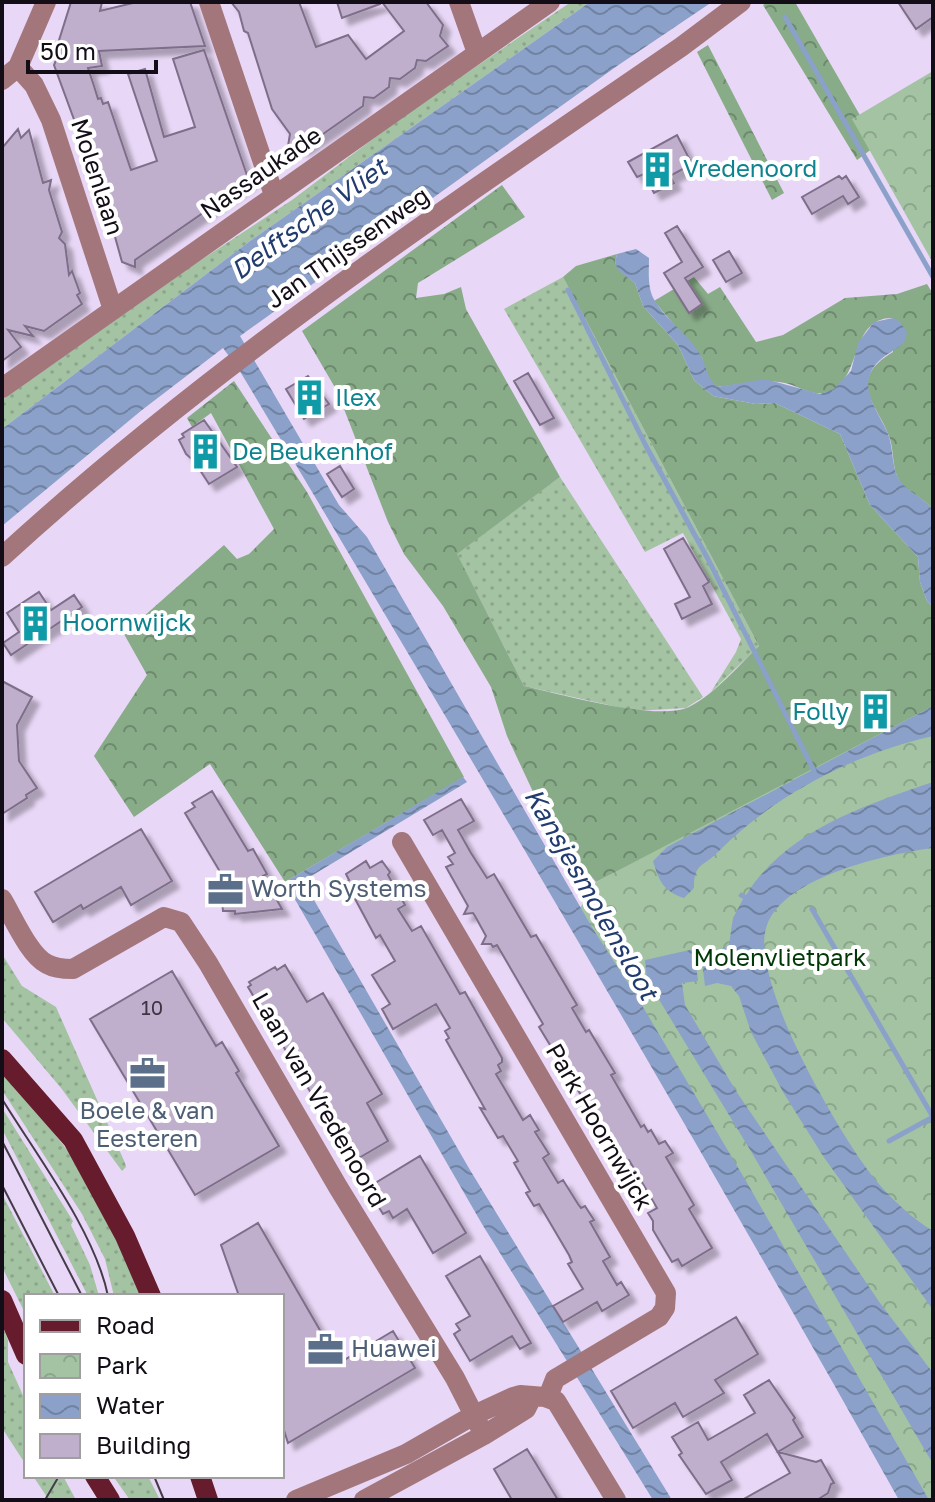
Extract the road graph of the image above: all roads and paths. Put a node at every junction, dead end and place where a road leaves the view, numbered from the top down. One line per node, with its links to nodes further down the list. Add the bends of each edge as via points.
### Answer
1 (46, 2): 7 (street)
2 (209, 2): 8 (street)
3 (459, 2): 6 (street)
4 (550, 2): 6 (street, Nassaukade)
5 (741, 2): 11 (street, Jan Thijssenweg, via 253,347)
6 (477, 53): 8 (street, Nassaukade)
7 (10, 73): 9 (street, Molenlaan, via 34,85 51,120)
8 (274, 195): 9 (street, Nassaukade)
9 (113, 310): 10 (street, Nassaukade)
10 (2, 388)
11 (2, 557)
12 (402, 842): 18 (street, Park Hoornwijck, via 666,1293 659,1317 565,1374)
13 (2, 899): 19 (street, Laan van Vredenoord, via 34,953 47,965 73,969 164,917 181,922)
14 (2, 1059): 15 (main road, via 73,1140)
15 (150, 1294)
16 (2, 1300): 17 (main road)
17 (24, 1350)
18 (540, 1397): 19 (street, via 520,1395); 20 (street, Park Hoornwijck); 27 (street, via 560,1406)
19 (474, 1415): 20 (street, Laan van Vredenoord); 25 (street, via 406,1454)
20 (484, 1435): 26 (street, Park Hoornwijck)
21 (96, 1478): 23 (main road)
22 (201, 1478): 24 (main road)
23 (110, 1500)
24 (208, 1500)
25 (296, 1500)
26 (364, 1500)
27 (616, 1500)

